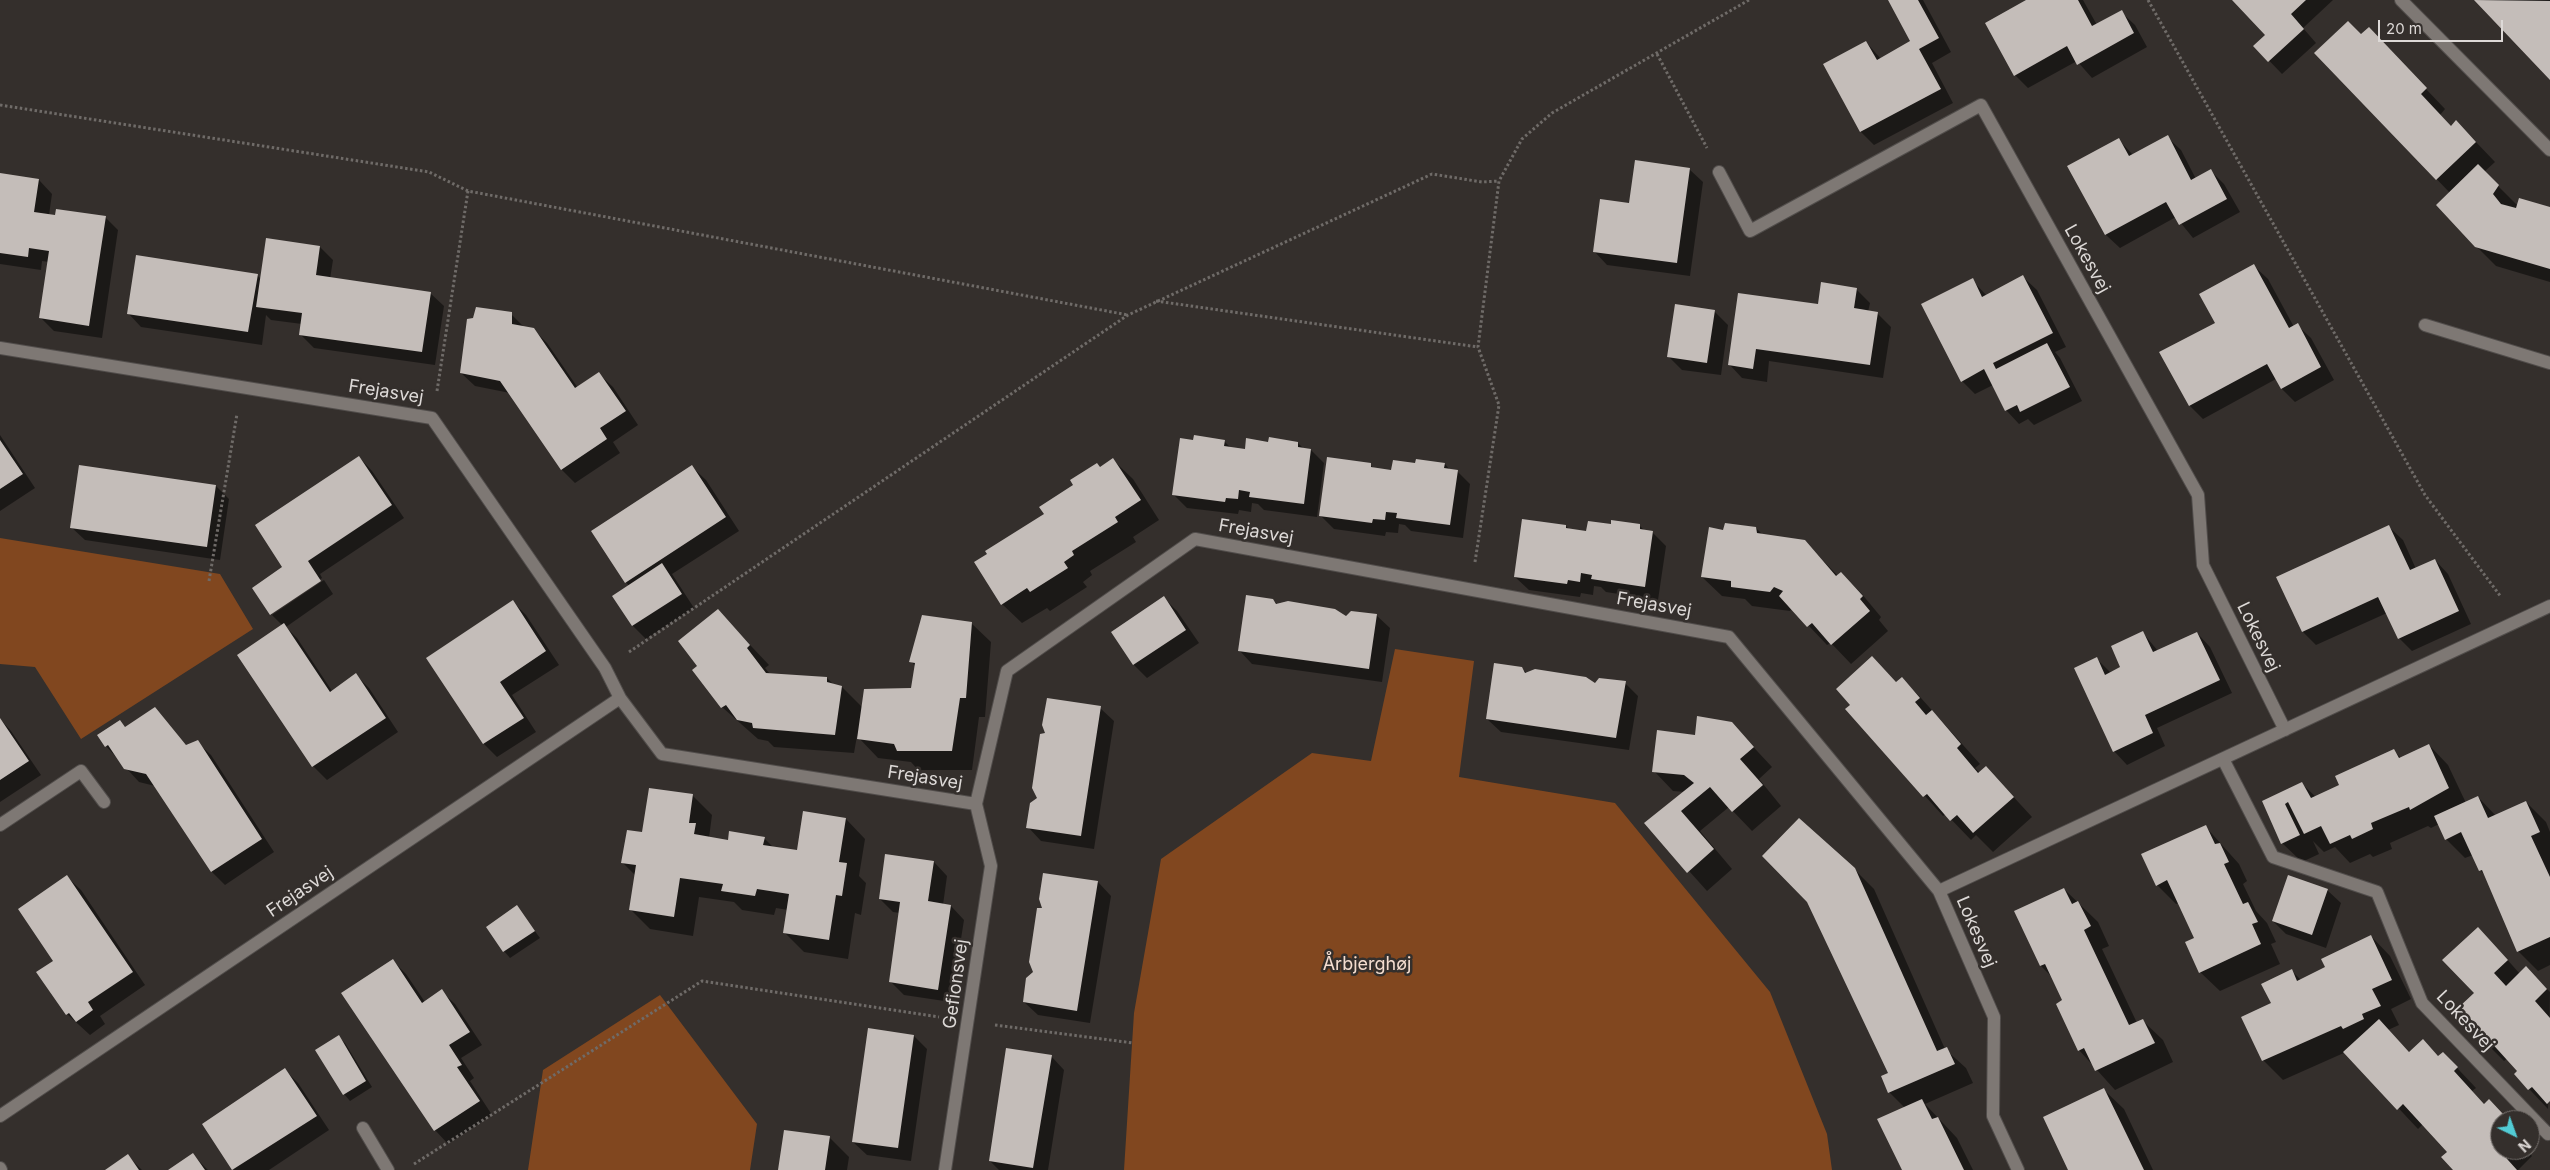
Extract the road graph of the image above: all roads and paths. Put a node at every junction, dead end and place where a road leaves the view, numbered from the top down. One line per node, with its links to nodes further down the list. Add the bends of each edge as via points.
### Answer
1 (1749, 0): 4 (path)
2 (2148, 0): 21 (path, via 2425,496)
3 (2401, 0): 6 (street)
4 (1657, 54): 7 (path); 8 (path, via 1552,113 1522,139)
5 (0, 105): 9 (path, via 429,172)
6 (2550, 150)
7 (1719, 172): 24 (street, Lokesvej, via 1750,231 1982,106 2198,495 2203,565)
8 (1499, 181): 10 (path, via 1482,182 1432,174); 13 (path)
9 (468, 191): 11 (path); 17 (path)
10 (1156, 300): 11 (path); 13 (path)
11 (1128, 315): 22 (path)
12 (2425, 325): 15 (street)
13 (1478, 347): 19 (path, via 1499,405)
14 (0, 348): 16 (street, Frejasvej)
15 (2550, 363)
16 (241, 387): 17 (street, Frejasvej); 18 (path)
17 (432, 418): 22 (street, Frejasvej)
18 (210, 581)
19 (1470, 589): 27 (street, Frejasvej, via 1195,538 1007,670); 29 (street, Frejasvej, via 1729,637)
20 (2550, 606): 21 (street, Lokesvej)
21 (2520, 620): 24 (street, Lokesvej)
22 (605, 668): 23 (street, Frejasvej)
23 (620, 698): 27 (street, Frejasvej, via 662,754); 32 (street, Frejasvej)
24 (2285, 730): 25 (street, Lokesvej)
25 (2223, 759): 29 (street, Lokesvej); 34 (street, Lokesvej, via 2272,857 2377,892 2422,1003)
26 (104, 802): 28 (street, via 82,771)
27 (976, 804): 30 (street, Gefionsvej, via 991,866)
28 (0, 826)
29 (1939, 891): 37 (street, Lokesvej, via 1994,1017 1993,1116)
30 (968, 1021): 31 (path); 35 (path, via 702,981 412,1166); 36 (street, Gefionsvej)
31 (1133, 1043)
32 (0, 1116)
33 (363, 1128): 35 (street)
34 (2550, 1133)
35 (389, 1170)
36 (946, 1170)
37 (2018, 1170)

